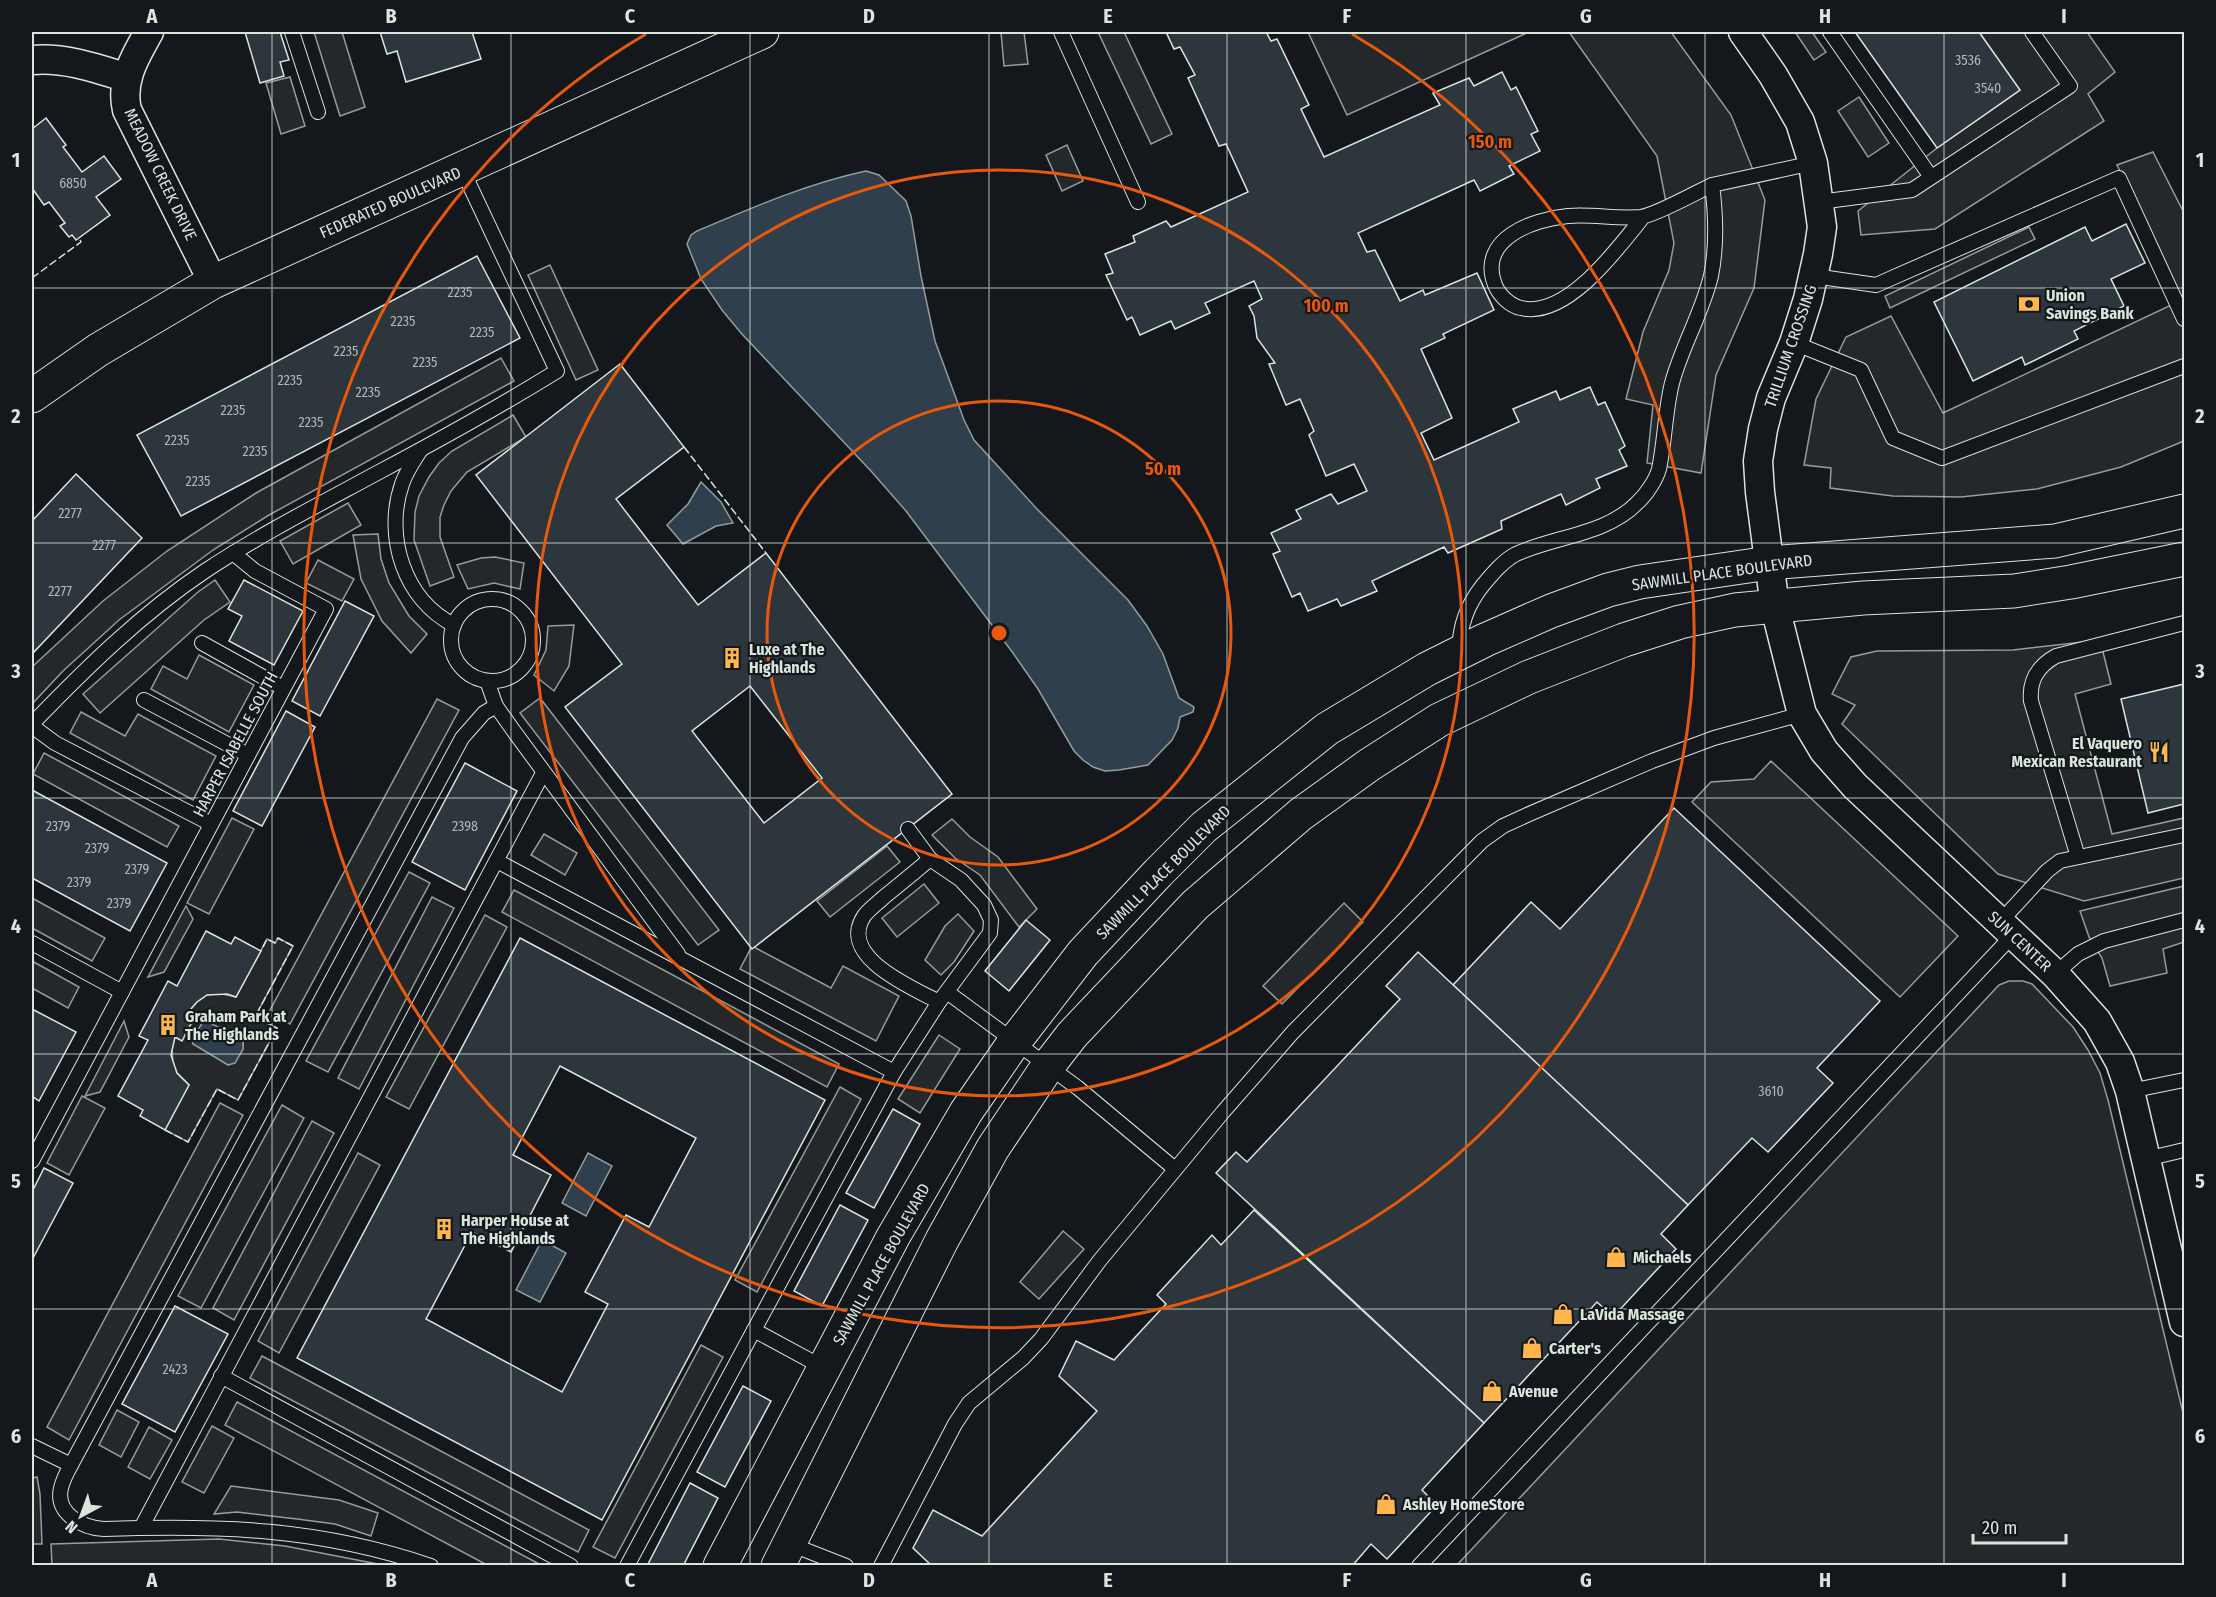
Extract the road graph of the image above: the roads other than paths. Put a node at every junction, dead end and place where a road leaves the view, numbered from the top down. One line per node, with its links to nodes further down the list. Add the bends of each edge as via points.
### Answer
1 (149, 32): 9 (street, MEADOW CREEK DRIVE)
2 (292, 32): 10 (lane)
3 (762, 32): 12 (street, FEDERATED BOULEVARD)
4 (1061, 32): 15 (lane)
5 (1743, 32): 11 (street, TRILLIUM CROSSING, via 1800,122)
6 (1830, 32): 13 (lane)
7 (2032, 32): 13 (lane, via 2070,86)
8 (32, 60): 9 (street, via 82,64)
9 (127, 78): 19 (street, MEADOW CREEK DRIVE, via 127,110)
10 (318, 112)
11 (1813, 163): 14 (lane); 16 (street, TRILLIUM CROSSING)
12 (462, 169): 19 (street, FEDERATED BOULEVARD); 24 (lane, via 557,371)
13 (1931, 177): 16 (lane, via 1912,190)
14 (1712, 185): 17 (lane); 33 (lane, via 1716,217 1711,277 1672,384 1658,470 1649,488 1638,503 1608,523 1515,555 1496,569 1462,621)
15 (1137, 202)
16 (1819, 202): 18 (street, TRILLIUM CROSSING, via 1822,227)
17 (1643, 217): 17 (lane, via 1568,216 1514,232 1494,251 1490,263 1495,286 1518,308 1534,310 1550,305 1591,276)
18 (1814, 276): 20 (lane, via 1876,285 2119,178); 21 (street, TRILLIUM CROSSING)
19 (213, 282): 23 (street, FEDERATED BOULEVARD, via 98,350)
20 (2184, 319)
21 (1794, 343): 22 (lane, via 1861,370 1893,438 1942,458); 28 (street, TRILLIUM CROSSING, via 1771,398 1758,461)
22 (2184, 366)
23 (32, 396)
24 (421, 450): 26 (lane); 31 (lane, via 400,493 397,543 405,572 418,595 438,616)
25 (2184, 511): 28 (street, SAWMILL PLACE BOULEVARD, via 2055,541)
26 (233, 553): 35 (lane, HARPER ISABELLE SOUTH, via 255,572 326,609); 39 (lane, via 151,612 80,675)
27 (2184, 559): 29 (street, via 2014,591 1863,598)
28 (1769, 563): 29 (street, TRILLIUM CROSSING); 33 (street, SAWMILL PLACE BOULEVARD, via 1608,590)
29 (1775, 607): 38 (street, SUN CENTER); 56 (street, via 1735,610 1680,622 1624,640 1529,677 1439,720 1301,814 1195,905 1080,1026)
30 (2184, 623): 45 (lane, via 2056,656 2033,679 2031,701)
31 (454, 625): 34 (lane, via 451,639 459,664 468,673); 34 (lane, via 468,606 480,601 505,601 524,613 534,640 526,664 505,679)
32 (202, 643): 35 (lane)
33 (1459, 654): 55 (street, SAWMILL PLACE BOULEVARD, via 1327,729 1204,827 1083,953)
34 (488, 681): 37 (lane)
35 (283, 688): 40 (lane, HARPER ISABELLE SOUTH)
36 (144, 700): 40 (lane)
37 (496, 706): 41 (lane); 70 (lane, via 484,713 462,738)
38 (1802, 714): 49 (street, SUN CENTER, via 1824,751 1855,786); 63 (lane, via 1714,738 1652,761 1519,818 1482,841 1293,1032)
39 (32, 725): 42 (lane, via 55,743)
40 (248, 755): 42 (lane, HARPER ISABELLE SOUTH)
41 (543, 773): 47 (lane); 51 (lane)
42 (211, 824): 53 (lane, HARPER ISABELLE SOUTH)
43 (908, 829): 46 (lane)
44 (2184, 835): 45 (lane)
45 (2078, 857): 49 (lane, via 2053,865)
46 (930, 859): 54 (lane, via 961,880 984,905 991,920 986,941); 54 (lane, via 869,910 859,934 864,951 876,966)
47 (497, 861): 51 (lane); 68 (lane)
48 (2184, 920): 52 (lane, via 2103,940 2078,954)
49 (2006, 928): 52 (street, SUN CENTER); 79 (lane)
50 (32, 944): 53 (lane)
51 (681, 958): 57 (lane)
52 (2055, 974): 59 (street, SUN CENTER, via 2097,1021 2120,1062)
53 (122, 992): 61 (lane, HARPER ISABELLE SOUTH)
54 (943, 997): 55 (lane); 57 (lane)
55 (1015, 1041): 56 (lane); 67 (street, SAWMILL PLACE BOULEVARD, via 966,1112 893,1237)
56 (1048, 1066): 63 (lane); 72 (street, via 993,1148 942,1240)
57 (894, 1072): 66 (lane)
58 (2184, 1080): 59 (lane)
59 (2130, 1091): 62 (street, SUN CENTER)
60 (2184, 1150): 62 (lane)
61 (32, 1159)
62 (2146, 1159): 64 (street, SUN CENTER)
63 (1175, 1169): 78 (lane, via 1041,1339 969,1403)
64 (2181, 1291): 65 (street, SUN CENTER)
65 (2184, 1322)
66 (754, 1330): 67 (lane); 75 (lane)
67 (824, 1368): 76 (street, SAWMILL PLACE BOULEVARD)
68 (221, 1376): 71 (lane); 74 (lane)
69 (32, 1446): 70 (lane)
70 (71, 1465): 71 (lane, via 60,1494 64,1508 74,1520 96,1529)
71 (141, 1528): 73 (lane, via 284,1532 375,1548)
72 (784, 1555): 77 (lane)
73 (431, 1566)
74 (571, 1566)
75 (627, 1566)
76 (720, 1566)
77 (846, 1566)
78 (881, 1566)
79 (1419, 1566)

